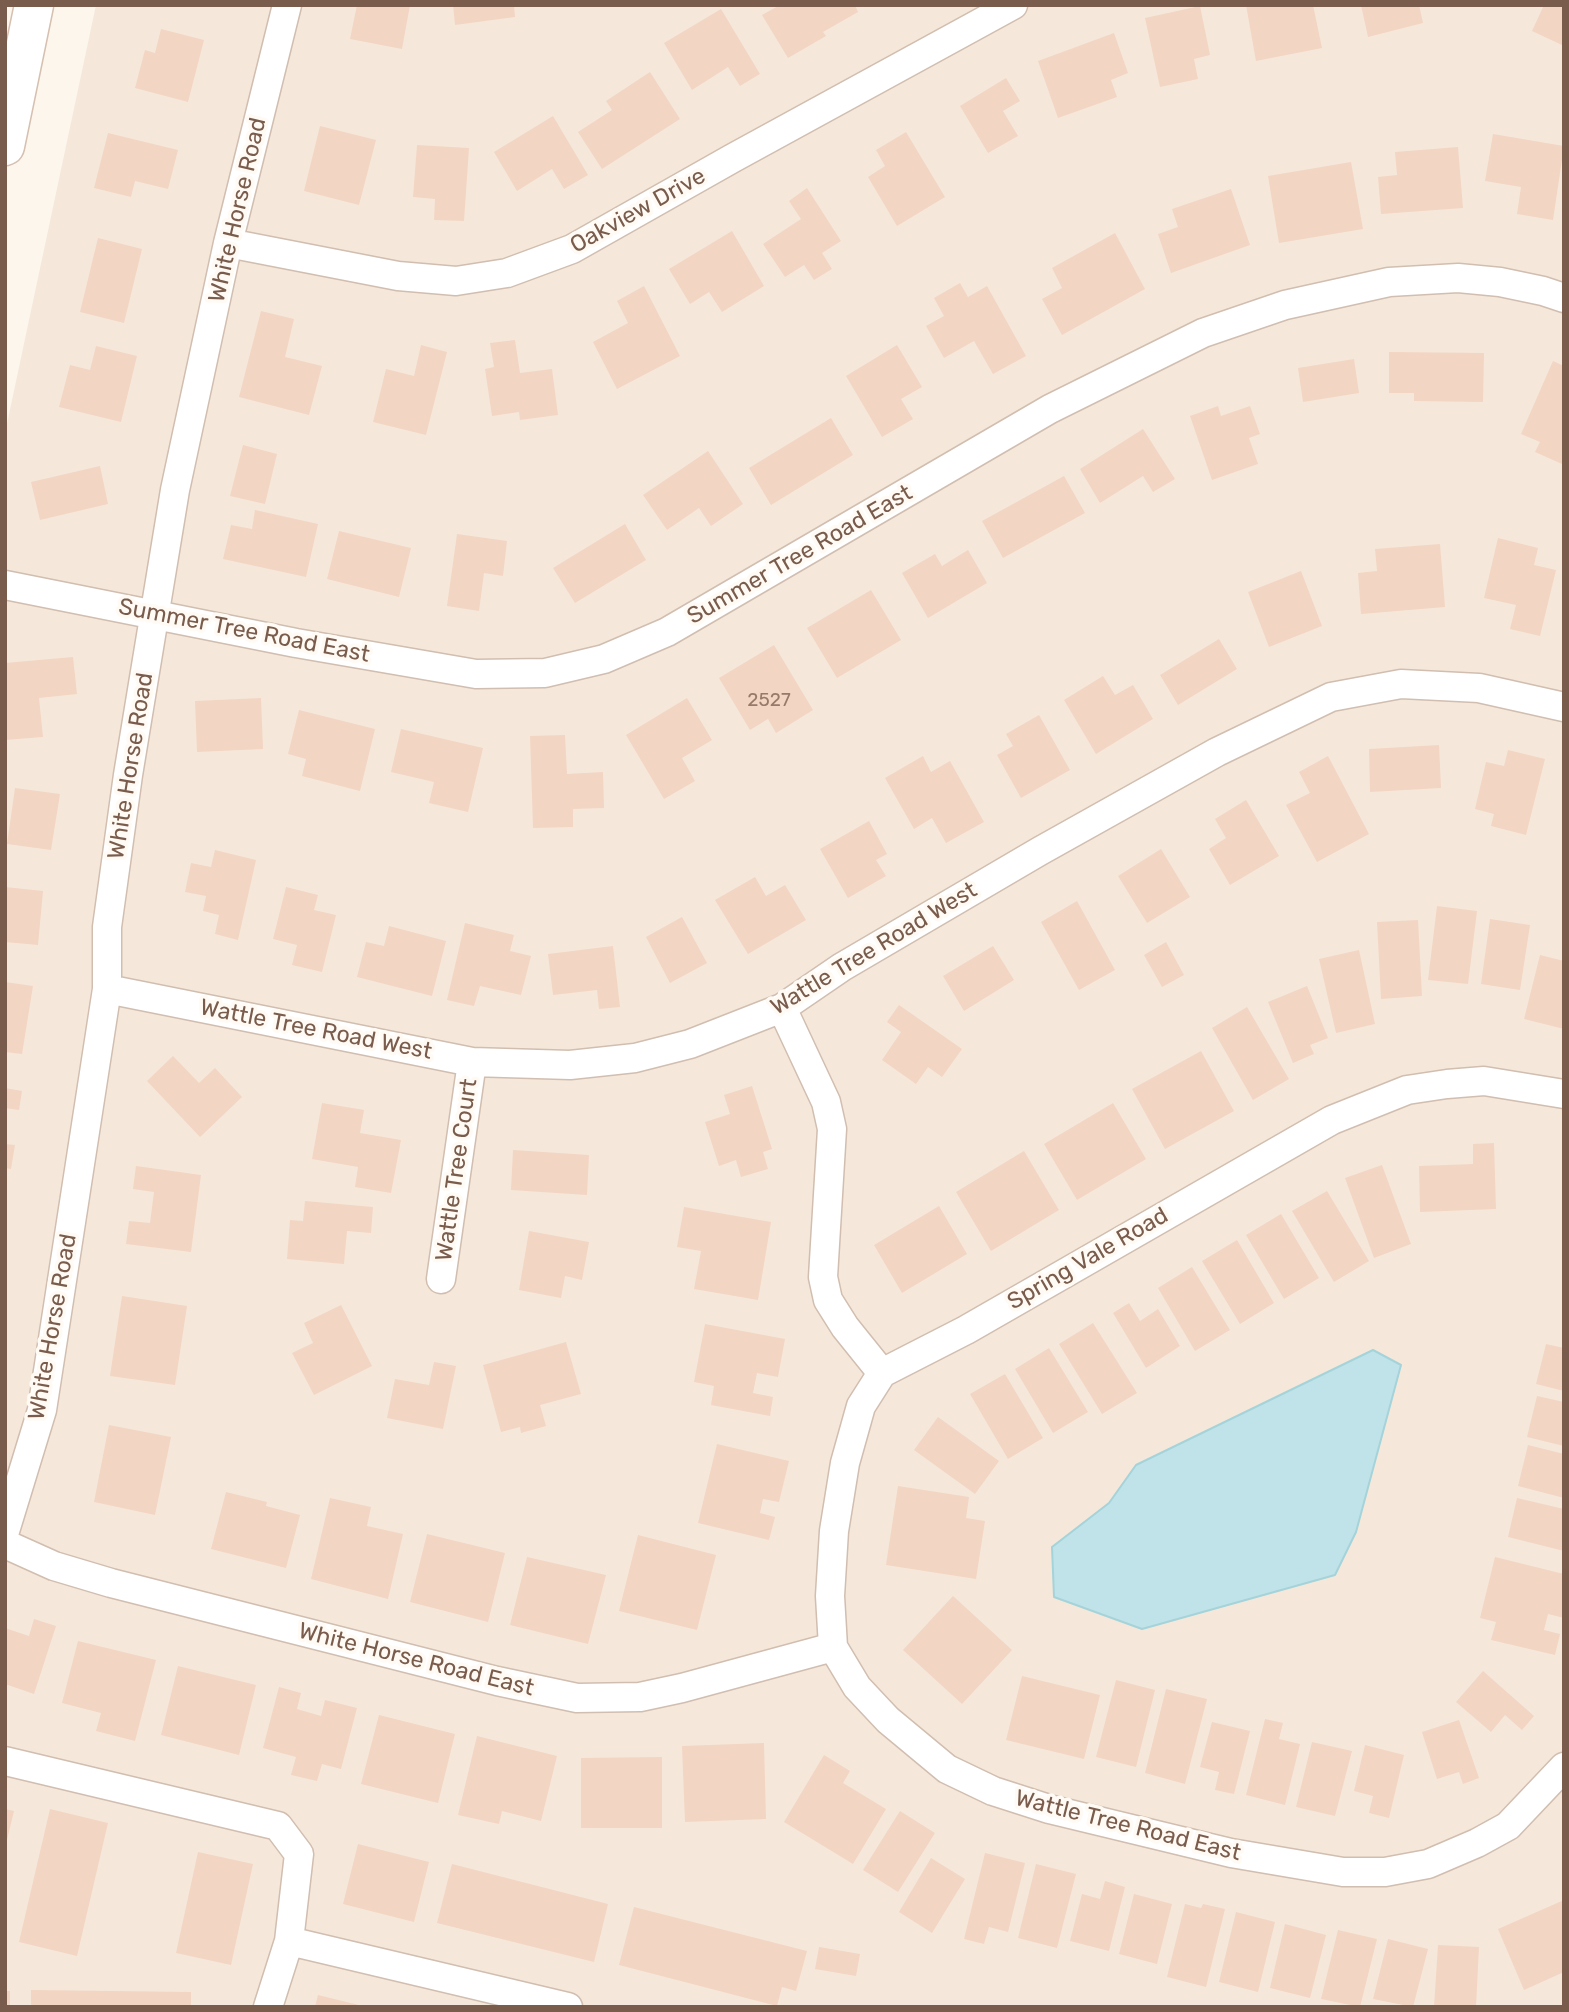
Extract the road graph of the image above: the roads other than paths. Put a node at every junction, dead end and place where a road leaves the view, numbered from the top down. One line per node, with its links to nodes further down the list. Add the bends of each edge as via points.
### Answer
1 (34, 5): 4 (street)
2 (287, 5): 5 (street, White Horse Road)
3 (1013, 5): 5 (street, Oakview Drive, via 572,249 507,273 456,281 397,276)
4 (5, 146)
5 (228, 243): 8 (street, White Horse Road, via 175,490)
6 (1564, 298): 8 (street, Summer Tree Road East, via 1458,278 1389,282 1285,305 1203,333 1050,409 667,632 604,659 545,673 476,674)
7 (5, 585): 8 (street, Summer Tree Road East)
8 (155, 615): 10 (street, White Horse Road, via 107,926)
9 (1564, 707): 11 (street, Wattle Tree Road West, via 1479,688 1401,684 1331,697 1217,752 1052,844 842,967)
10 (107, 989): 12 (street, Wattle Tree Road West); 16 (street, White Horse Road, via 42,1410)
11 (782, 1008): 12 (street, Wattle Tree Road West, via 690,1044 635,1058 570,1065); 15 (street, via 826,1102 832,1129 822,1277 828,1300)
12 (472, 1062): 14 (street, Wattle Tree Court)
13 (1564, 1094): 15 (street, Spring Vale Road, via 1484,1082 1447,1084 1407,1090 1332,1120 966,1330)
14 (441, 1279)
15 (882, 1373): 18 (street, via 861,1406 843,1477 830,1597)
16 (5, 1531)
17 (5, 1544): 18 (street, White Horse Road East, via 111,1584 577,1698 640,1697)
18 (833, 1647): 20 (street, Wattle Tree Road East, via 858,1687 888,1720 947,1769 993,1791 1231,1853 1343,1872 1385,1872 1428,1864 1477,1843 1508,1826)
19 (5, 1761): 21 (street, via 278,1826 299,1854)
20 (1564, 1767)
21 (289, 1941): 22 (street); 23 (street)
22 (268, 2007)
23 (568, 2007)

